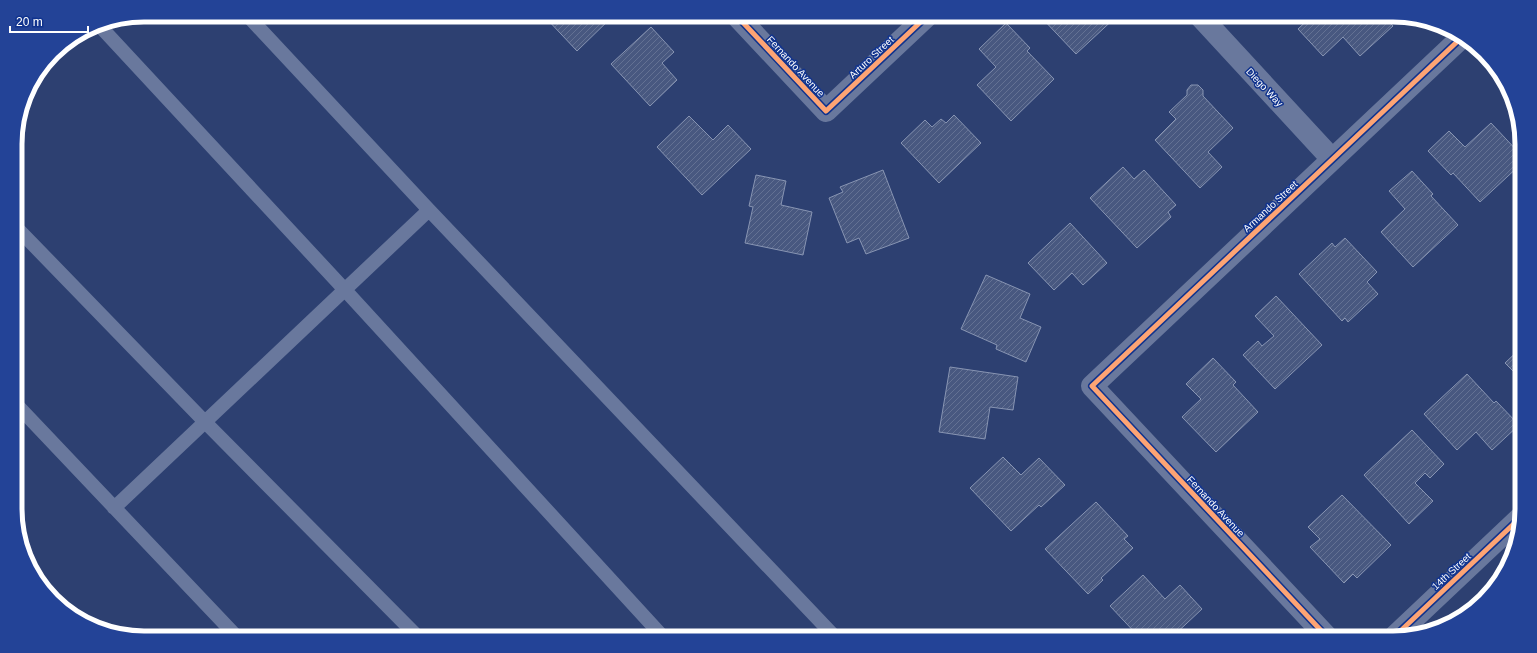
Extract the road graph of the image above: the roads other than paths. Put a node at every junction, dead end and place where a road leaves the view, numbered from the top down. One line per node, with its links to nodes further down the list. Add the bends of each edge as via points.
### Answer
1 (254, 22): 9 (lane)
2 (743, 22): 7 (street, Fernando Avenue)
3 (921, 22): 7 (street, Arturo Street)
4 (1205, 22): 8 (street, Diego Way)
5 (103, 29): 11 (lane)
6 (1457, 40): 8 (street, Armando Street)
7 (826, 111)
8 (1332, 159): 12 (street, Armando Street)
9 (429, 210): 11 (lane); 20 (lane)
10 (22, 232): 14 (lane)
11 (345, 290): 14 (lane); 19 (lane)
12 (1092, 386): 21 (street, Fernando Avenue)
13 (22, 410): 15 (lane)
14 (205, 422): 15 (lane); 18 (lane)
15 (114, 508): 17 (lane)
16 (1514, 523): 22 (street, 14th Street)
17 (231, 631)
18 (412, 631)
19 (658, 631)
20 (829, 631)
21 (1321, 631)
22 (1400, 631)

